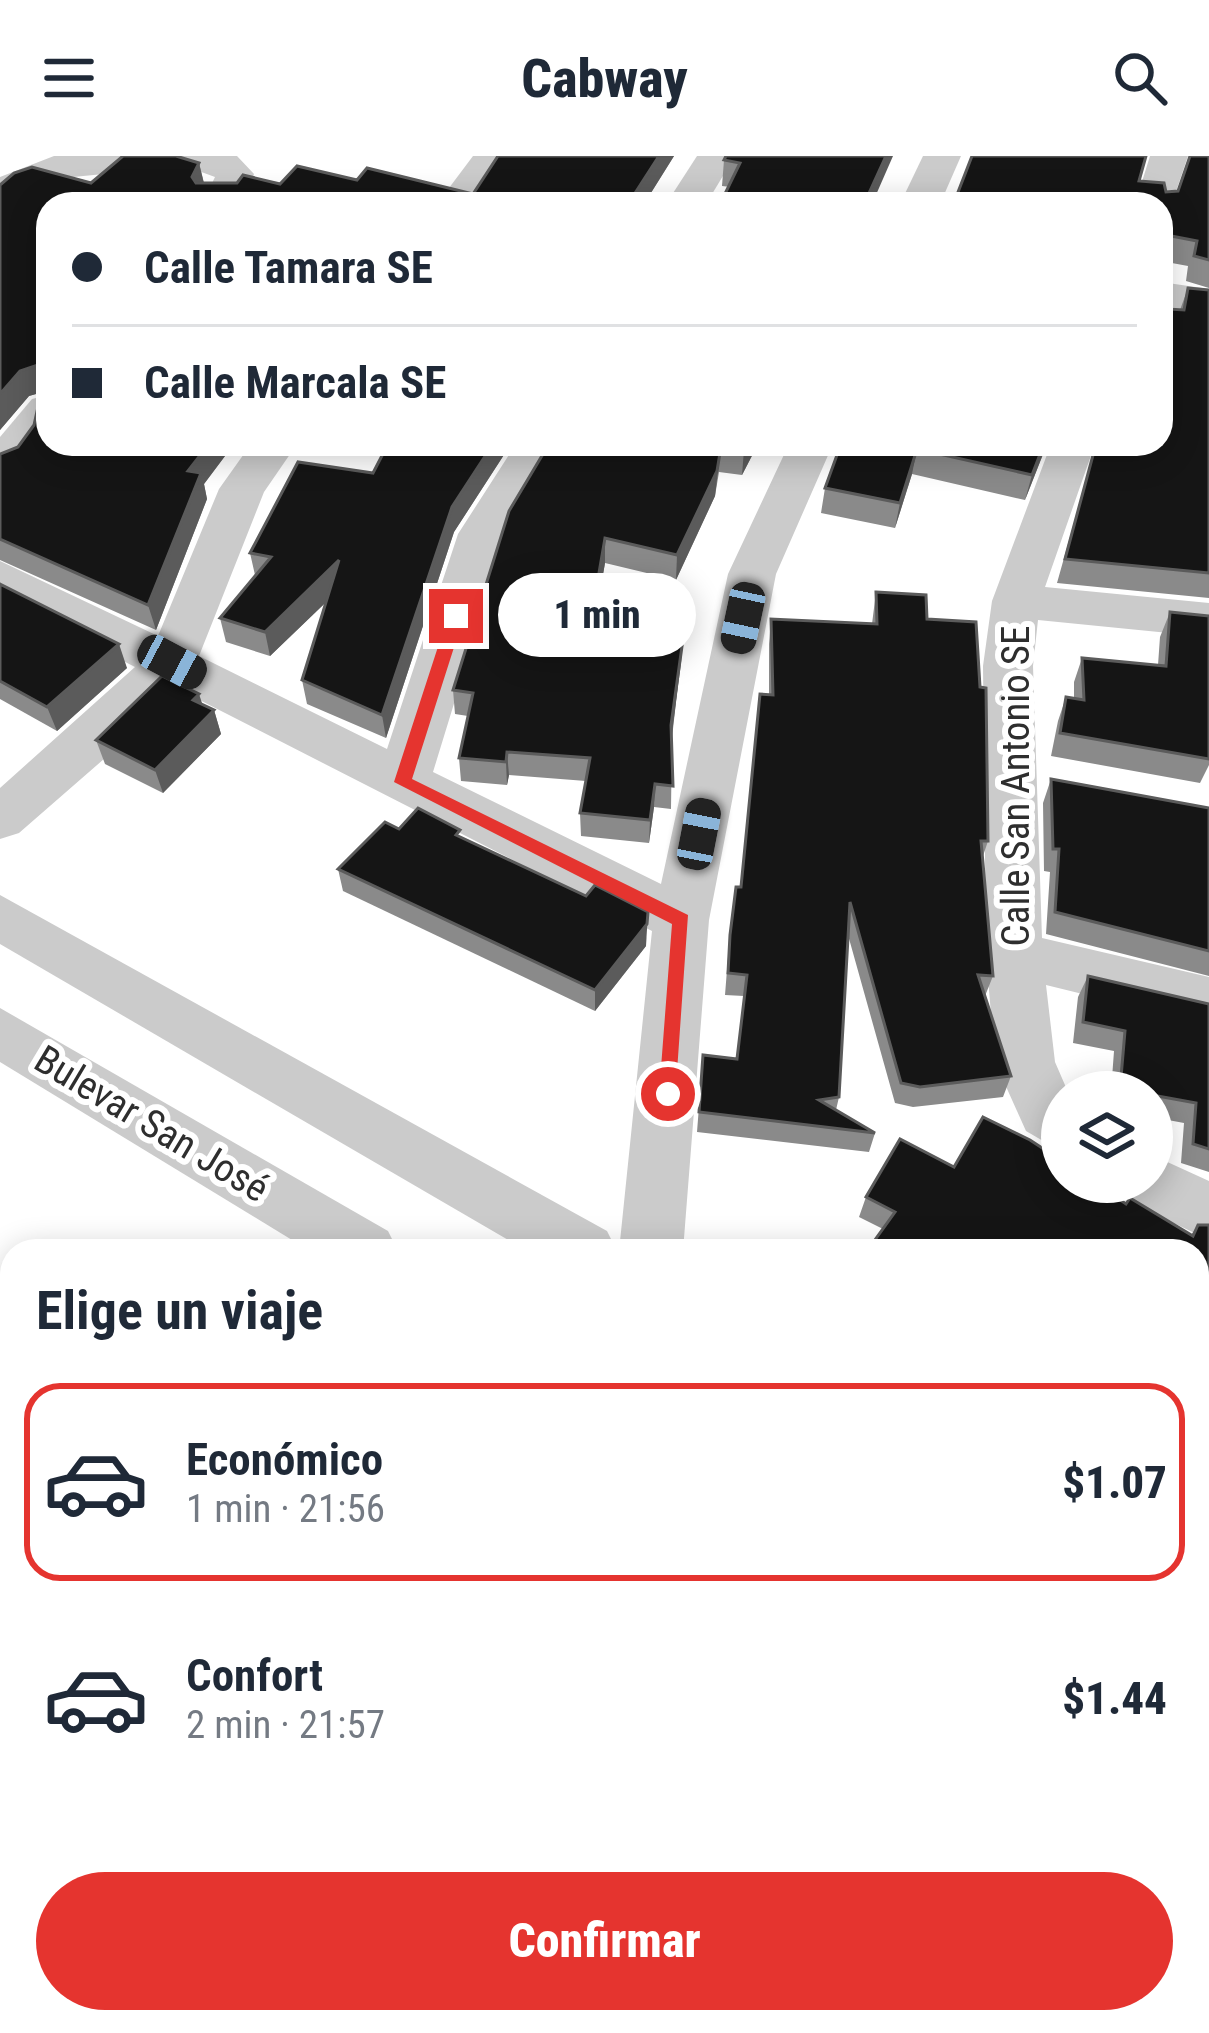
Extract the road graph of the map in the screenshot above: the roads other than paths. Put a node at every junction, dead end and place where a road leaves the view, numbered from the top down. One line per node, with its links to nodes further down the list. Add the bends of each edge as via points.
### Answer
1 (177, 156): 6 (street, via 56,167)
2 (493, 156): 7 (street)
3 (716, 156): 8 (street)
4 (942, 156): 9 (street)
5 (1169, 156): 10 (street)
6 (0, 191)
7 (466, 192)
8 (694, 192)
9 (926, 192)
10 (1158, 192)
11 (1173, 296): 12 (street)
12 (1209, 301)
13 (36, 423): 18 (street)
14 (266, 456): 22 (street, via 242,488)
15 (531, 456): 23 (street, via 482,534)
16 (806, 456): 26 (street, via 752,574)
17 (1069, 456): 20 (street, Calle San Antonio SE)
18 (0, 466)
19 (0, 578): 22 (street)
20 (1016, 601): 21 (street); 27 (street, Calle San Antonio SE, via 1008,666 1034,777)
21 (1209, 620)
22 (172, 662): 23 (street); 24 (street)
23 (403, 782): 26 (street)
24 (0, 818)
25 (0, 917): 34 (street)
26 (681, 920): 35 (street)
27 (1014, 954): 28 (street); 30 (street, Calle San Antonio SE, via 1025,1062)
28 (1209, 1001)
29 (0, 1032): 33 (street, Bulevar San José)
30 (1041, 1099)
31 (1173, 1194): 32 (street)
32 (1209, 1212)
33 (346, 1239)
34 (564, 1239)
35 (652, 1239)

